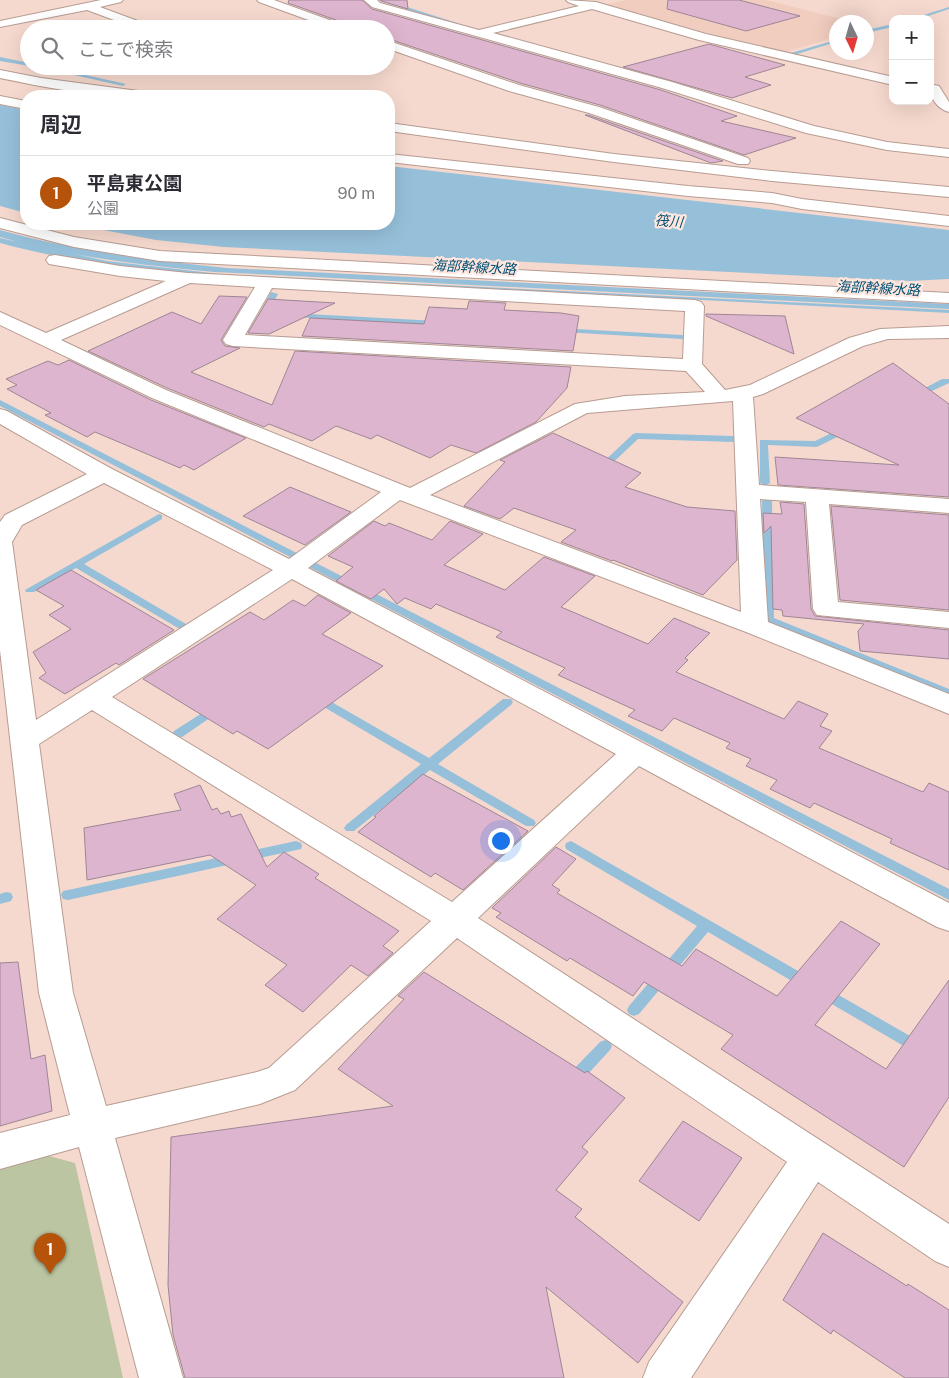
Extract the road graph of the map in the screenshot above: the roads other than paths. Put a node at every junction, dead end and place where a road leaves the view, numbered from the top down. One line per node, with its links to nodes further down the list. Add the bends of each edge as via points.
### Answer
1 (72, 0): 7 (street)
2 (117, 0): 7 (street)
3 (263, 0): 10 (street)
4 (370, 0): 12 (street, via 376,5)
5 (572, 0): 8 (street)
6 (616, 0): 8 (street)
7 (88, 6): 9 (street); 11 (street)
8 (592, 6): 12 (street); 15 (street, via 703,37)
9 (126, 20)
10 (320, 20)
11 (0, 24)
12 (478, 34): 24 (street, via 667,84 811,130 887,146)
13 (395, 47): 26 (street, via 506,85 594,110 766,170)
14 (0, 74): 17 (street)
15 (889, 80)
16 (934, 88): 19 (street)
17 (101, 90)
18 (934, 91): 22 (street)
19 (949, 91)
20 (0, 100): 21 (street)
21 (20, 104)
22 (949, 108)
23 (395, 128): 26 (street)
24 (949, 154)
25 (395, 159): 28 (street)
26 (772, 176): 27 (street); 28 (street)
27 (949, 192)
28 (772, 198): 29 (street)
29 (949, 220)
30 (0, 223): 31 (street)
31 (20, 228)
32 (27, 230): 36 (street, via 74,242 160,256)
33 (55, 260): 34 (street)
34 (188, 278): 35 (street); 39 (street)
35 (266, 283): 40 (street, via 695,306); 40 (street, via 234,340)
36 (949, 298)
37 (0, 318): 39 (street)
38 (949, 332): 41 (street, via 887,333 856,342)
39 (46, 339): 46 (street, via 159,394)
40 (692, 366): 42 (street)
41 (743, 394): 42 (street); 45 (street)
42 (719, 396): 46 (street, via 582,408)
43 (0, 415): 44 (street)
44 (104, 474): 49 (street, via 13,520); 50 (street)
45 (749, 491): 47 (street); 52 (street)
46 (404, 493): 50 (street); 52 (street)
47 (817, 496): 48 (street); 51 (street, via 826,609)
48 (949, 506)
49 (0, 542): 55 (street)
50 (299, 563): 53 (street); 56 (street)
51 (949, 620)
52 (755, 626): 54 (street)
53 (92, 697): 55 (street); 58 (street)
54 (949, 705)
55 (25, 740): 59 (street, via 56,993)
56 (636, 752): 57 (street); 58 (street)
57 (949, 918)
58 (455, 920): 59 (street, via 282,1079 260,1088); 61 (street)
59 (93, 1126): 60 (street); 63 (street)
60 (0, 1151)
61 (813, 1157): 62 (street); 64 (street)
62 (949, 1246)
63 (161, 1378)
64 (665, 1378)

